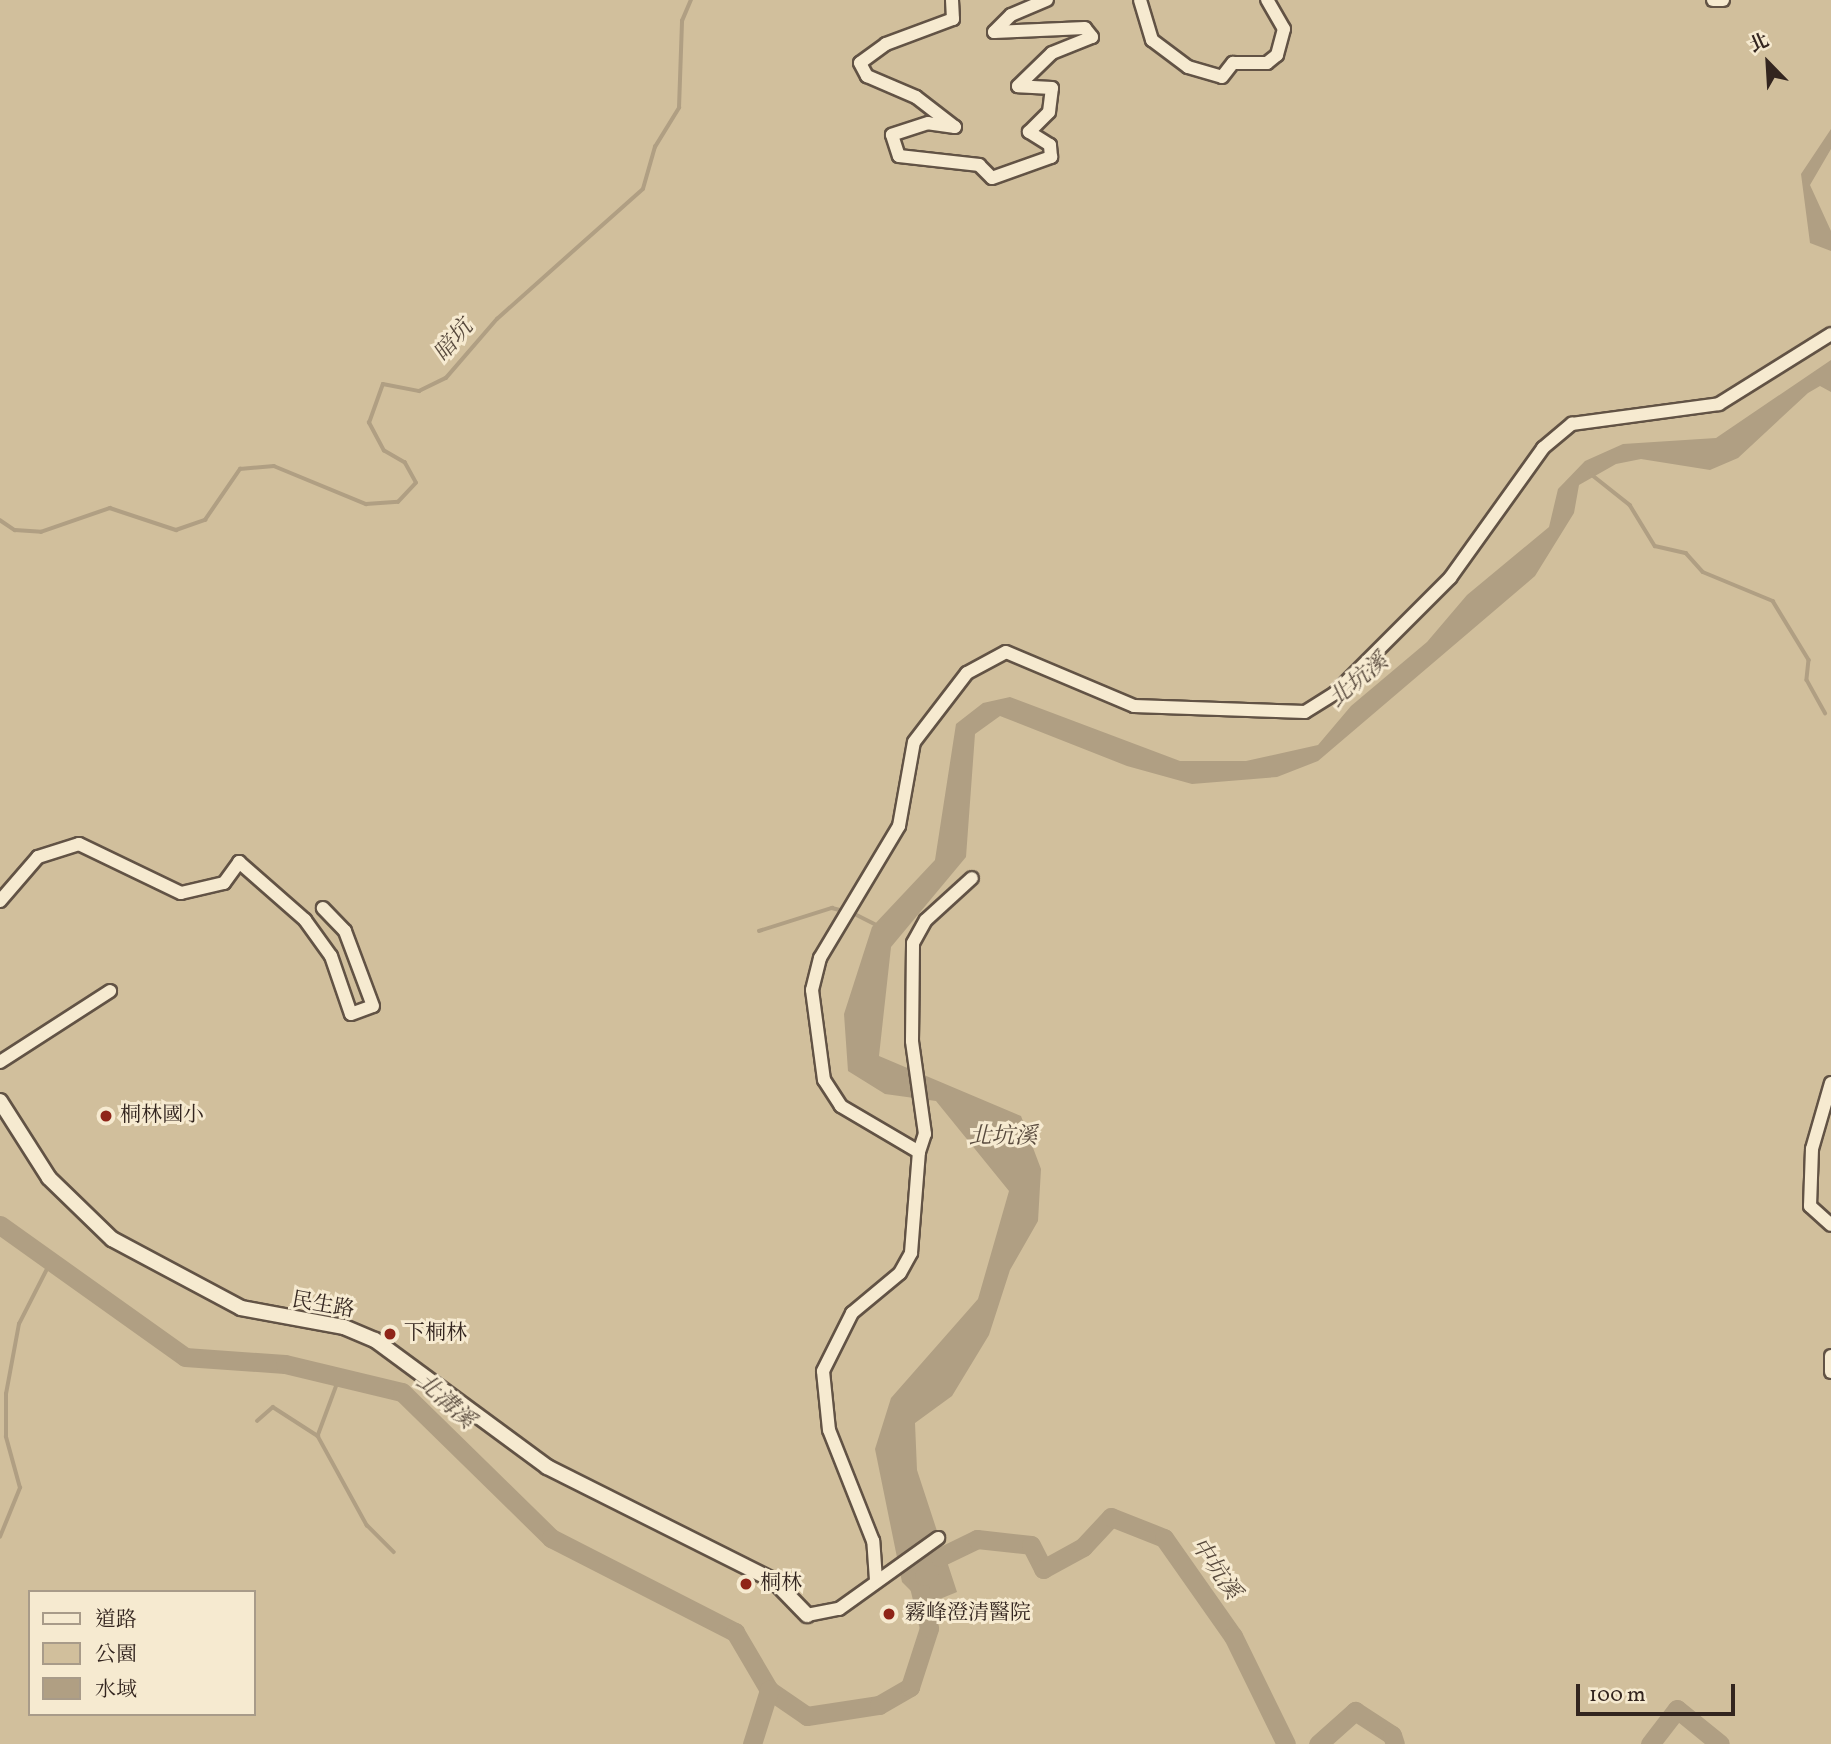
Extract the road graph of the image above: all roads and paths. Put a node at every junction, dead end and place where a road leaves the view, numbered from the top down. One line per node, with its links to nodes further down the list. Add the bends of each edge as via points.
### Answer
1 (952, 0): 2 (street, via 953,19 886,44 860,63 867,76 916,97 955,127 928,123 892,135 899,156 979,164 992,178 1051,157 1050,145 1029,132 1049,112 1052,88 1018,86 1052,54 1092,37 1085,28 993,31)
2 (1047, 0)
3 (1140, 0): 4 (street, via 1152,40 1188,67 1222,77 1233,63 1267,62 1277,55 1284,29)
4 (1268, 0)
5 (1713, 0): 6 (street)
6 (1723, 0)
7 (1831, 334): 16 (street, via 1719,404 1610,415 1564,429 1544,447 1450,578 1335,693 1305,712 1134,706 1023,657 991,655 967,673 914,742 899,826 820,958 812,990 824,1080 842,1106)
8 (972, 877): 16 (street, via 926,920 913,943 914,1054 925,1134)
9 (0, 901): 10 (street, via 38,857 79,844 181,893 203,893 224,883 239,862 305,920 331,956 351,1014 373,1006 345,931)
10 (323, 908)
11 (110, 991): 12 (street)
12 (0, 1062)
13 (1831, 1083): 17 (street, via 1812,1149 1810,1206)
14 (0, 1101): 15 (street, 民生路)
15 (5, 1122): 22 (street, 民生路, via 49,1178 112,1239 241,1308 344,1327 374,1340 547,1467 773,1580)
16 (919, 1152): 21 (street, via 911,1253 900,1273 852,1313 823,1371 829,1430 873,1541)
17 (1830, 1218)
18 (1831, 1356): 19 (street)
19 (1831, 1372)
20 (939, 1538): 21 (street)
21 (876, 1580): 22 (street, via 839,1609)
22 (807, 1615)

